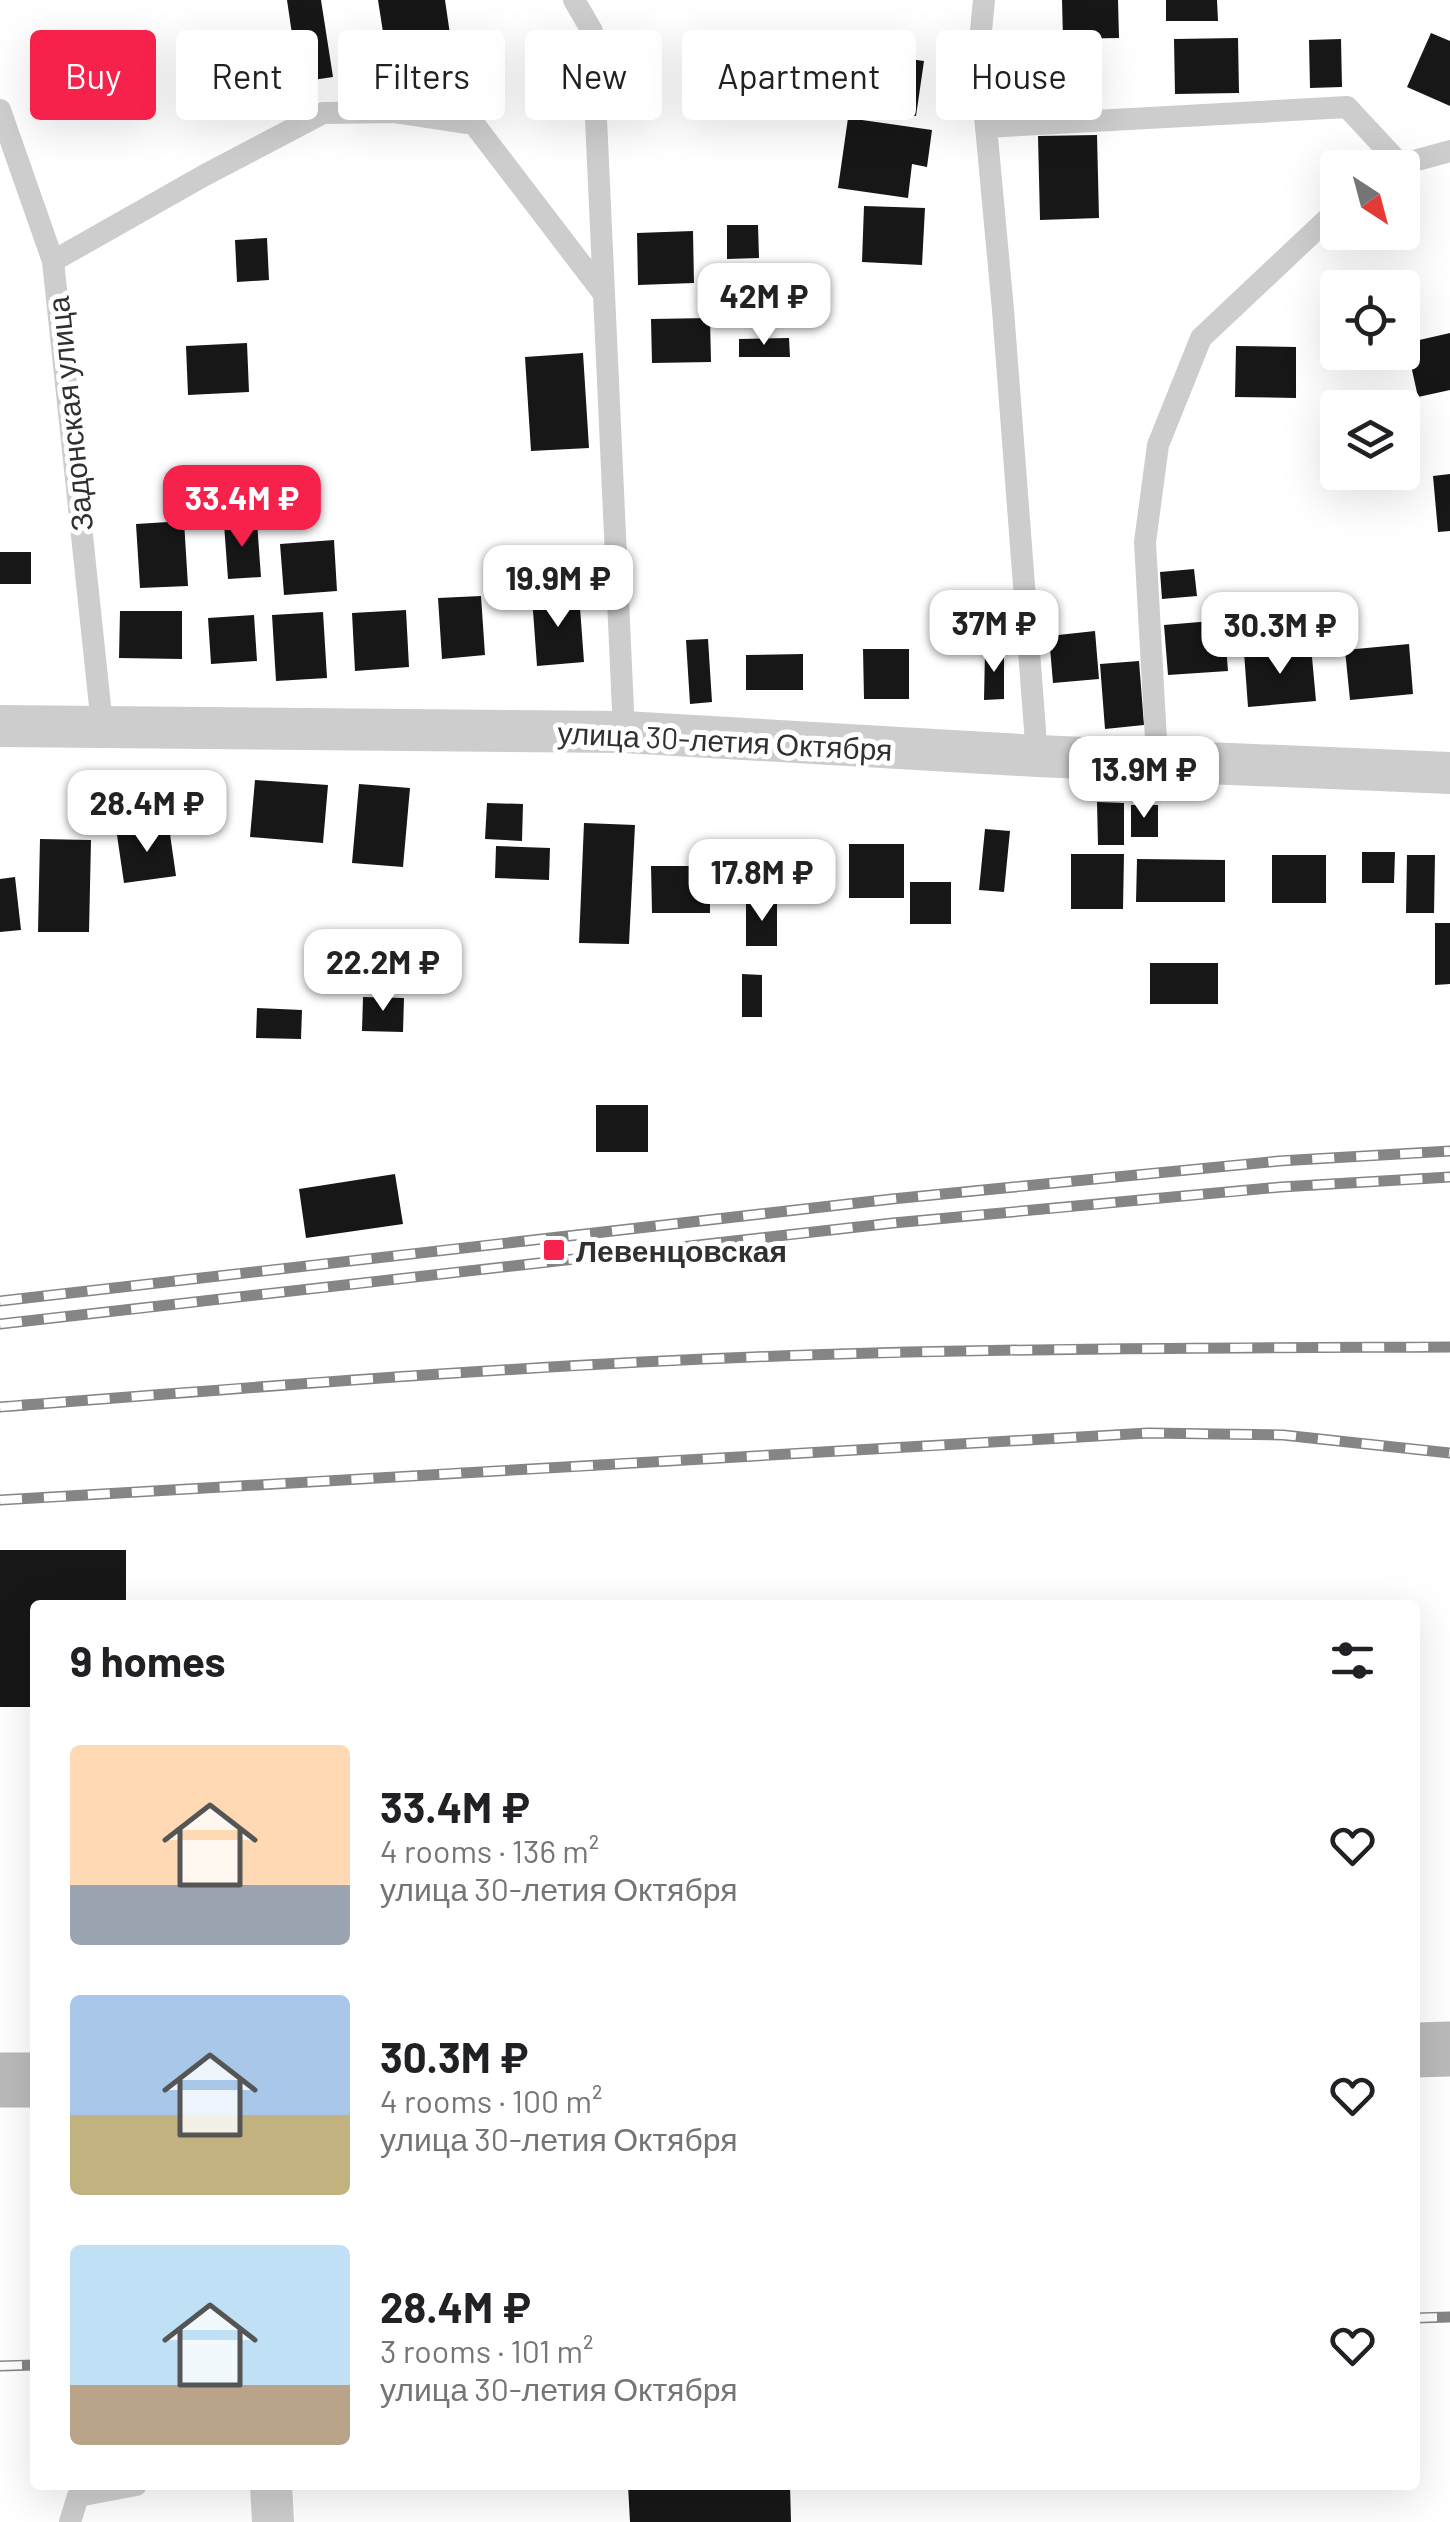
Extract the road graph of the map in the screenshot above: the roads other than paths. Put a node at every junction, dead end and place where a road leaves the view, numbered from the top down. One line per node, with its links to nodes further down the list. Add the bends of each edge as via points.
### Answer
1 (574, 0): 10 (lane, via 592,31)
2 (984, 0): 4 (lane, via 979,51)
3 (0, 110): 9 (lane, Задонская улица)
4 (986, 128): 5 (lane, via 1347,107); 14 (lane)
5 (1381, 150)
6 (1450, 151): 7 (lane)
7 (1420, 159)
8 (1320, 226): 15 (lane, via 1202,338 1158,445 1146,542)
9 (53, 262): 10 (lane, via 323,113 395,112 474,124); 11 (lane, Задонская улица)
10 (604, 294): 13 (lane)
11 (102, 725): 12 (street, улица 30-летия Октября); 13 (street, улица 30-летия Октября)
12 (0, 726)
13 (624, 732): 14 (street, улица 30-летия Октября)
14 (1037, 756): 15 (street, улица 30-летия Октября)
15 (1157, 758): 16 (street, улица 30-летия Октября)
16 (1450, 773)
17 (1450, 2049): 18 (street)
18 (1420, 2050)
19 (0, 2080): 20 (street)
20 (30, 2080)
21 (110, 2490): 23 (lane, via 78,2496)
22 (272, 2490): 24 (street)
23 (67, 2522)
24 (273, 2522)

